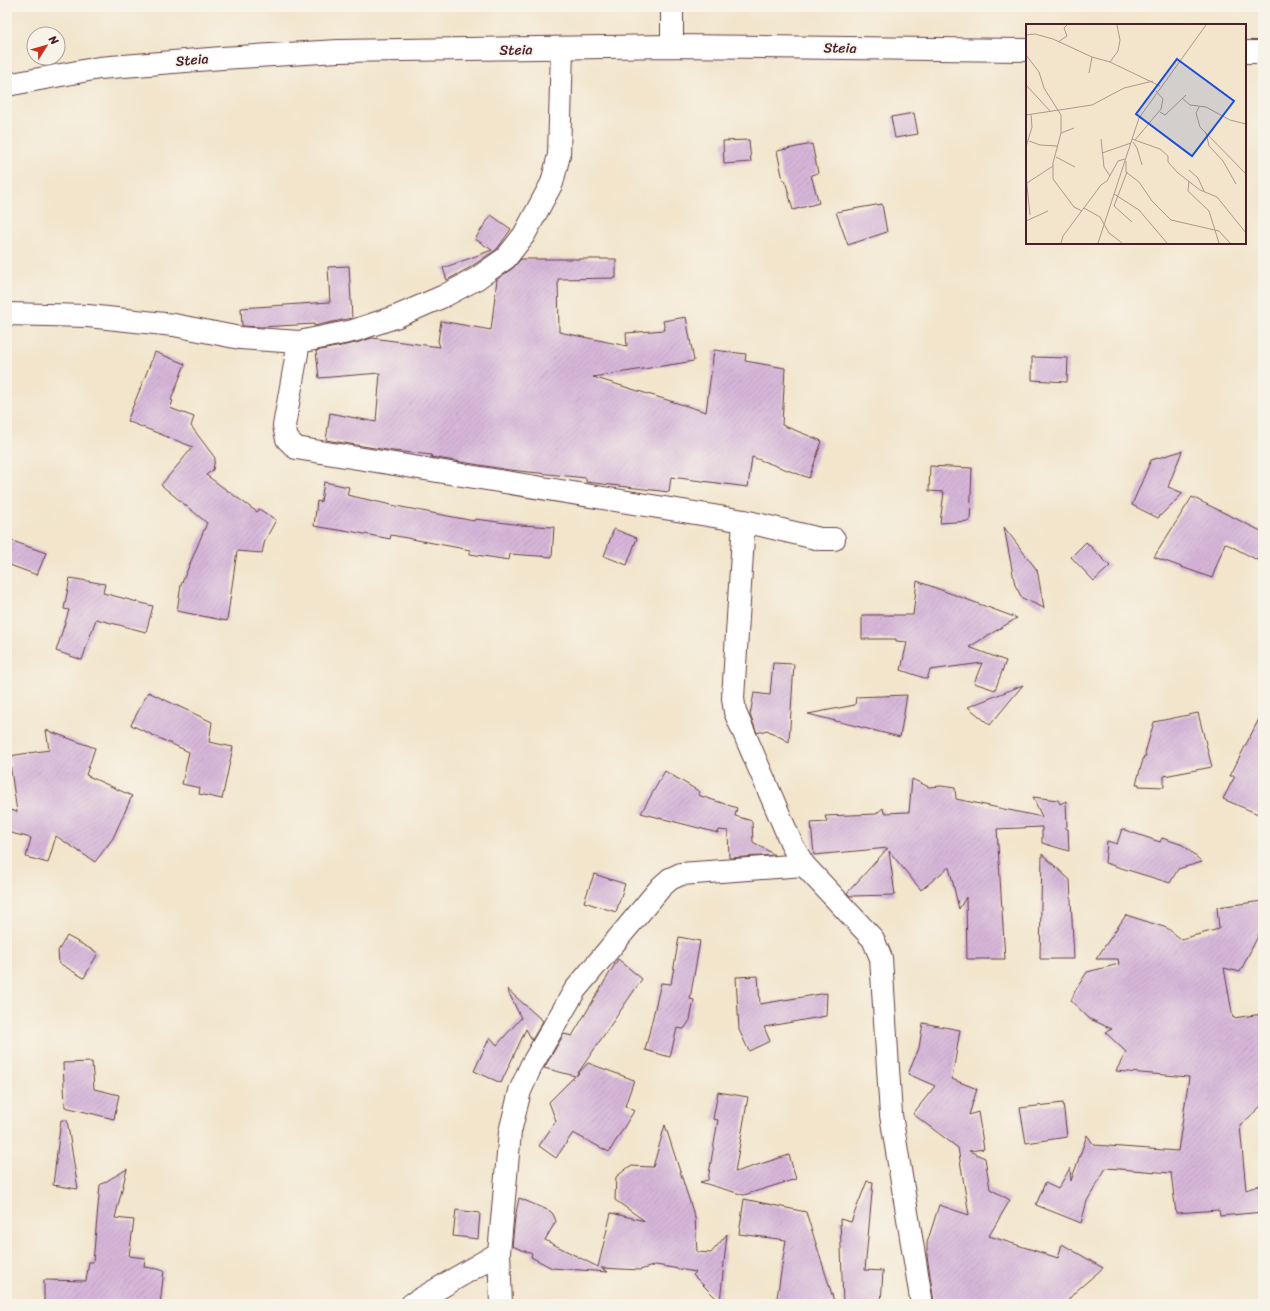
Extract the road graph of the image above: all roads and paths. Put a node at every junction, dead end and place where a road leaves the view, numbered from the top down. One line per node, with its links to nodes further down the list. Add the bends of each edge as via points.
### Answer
1 (672, 7): 2 (street)
2 (672, 46): 3 (street, Steia); 4 (street, Steia)
3 (562, 49): 7 (street, Steia, via 338,52 222,58 98,68); 9 (street, via 559,155 552,183 524,234 506,258 476,279 398,316 353,332)
4 (1026, 50)
5 (1246, 52): 6 (street)
6 (1263, 52)
7 (7, 85)
8 (7, 314): 9 (street, via 88,316 174,325 240,338)
9 (299, 342): 10 (street, via 284,426 287,439 296,448)
10 (744, 521): 11 (street, via 820,539); 12 (street, via 733,698 735,712 793,847)
11 (834, 539)
12 (804, 865): 13 (street, via 681,874 670,879 575,990 520,1091 510,1132); 16 (street, via 873,939 881,958 891,1115)
13 (499, 1253): 14 (street); 15 (street)
14 (412, 1304)
15 (501, 1304)
16 (922, 1304)

